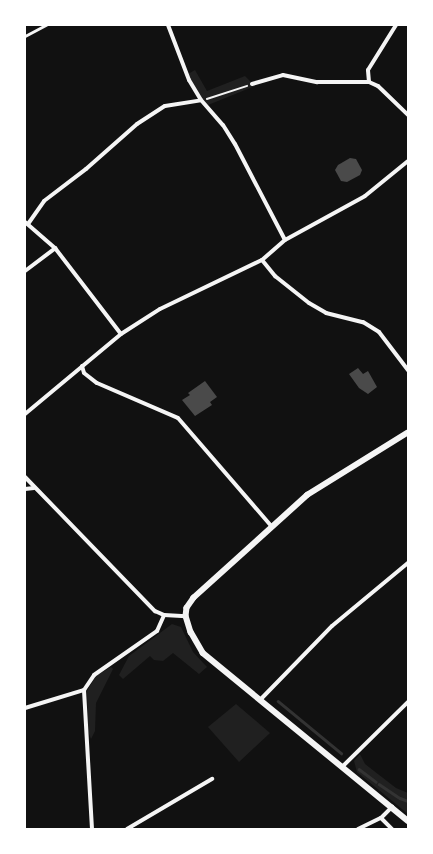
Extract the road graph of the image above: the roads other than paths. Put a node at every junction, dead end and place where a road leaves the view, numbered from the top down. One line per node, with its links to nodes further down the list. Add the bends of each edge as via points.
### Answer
1 (46, 25): 4 (lane)
2 (168, 25): 7 (street, via 183,66)
3 (396, 25): 5 (street, via 368,70)
4 (25, 36)
5 (369, 82): 6 (street, via 319,82 283,75); 8 (street, via 378,86)
6 (252, 84)
7 (203, 100): 10 (street, via 165,106 137,124 86,169 44,201); 11 (street, via 235,144)
8 (408, 114)
9 (408, 161): 11 (street, via 365,196)
10 (26, 223): 12 (street)
11 (285, 240): 13 (street)
12 (55, 248): 14 (street); 15 (street)
13 (262, 260): 15 (street, via 160,309); 17 (street, via 275,276 309,304 326,313 363,322 379,332)
14 (25, 271)
15 (121, 334): 16 (street)
16 (82, 366): 18 (street); 23 (street, via 84,373 93,380 178,418)
17 (408, 370)
18 (25, 414)
19 (408, 433): 23 (street, via 327,481)
20 (25, 477): 21 (street)
21 (34, 488): 22 (street); 25 (street, via 155,611)
22 (25, 489)
23 (272, 527): 26 (street, via 194,598 187,608)
24 (408, 563): 28 (street, via 332,626)
25 (164, 615): 26 (street); 27 (street, via 157,631 94,675)
26 (186, 616): 28 (street, via 203,653)
27 (84, 690): 30 (street); 36 (street)
28 (260, 700): 31 (street)
29 (408, 702): 31 (street)
30 (25, 708)
31 (343, 766): 33 (street)
32 (212, 779): 37 (street)
33 (393, 807): 34 (street); 35 (street)
34 (381, 818): 38 (street); 39 (street)
35 (408, 821)
36 (92, 829)
37 (127, 829)
38 (358, 829)
39 (392, 829)

